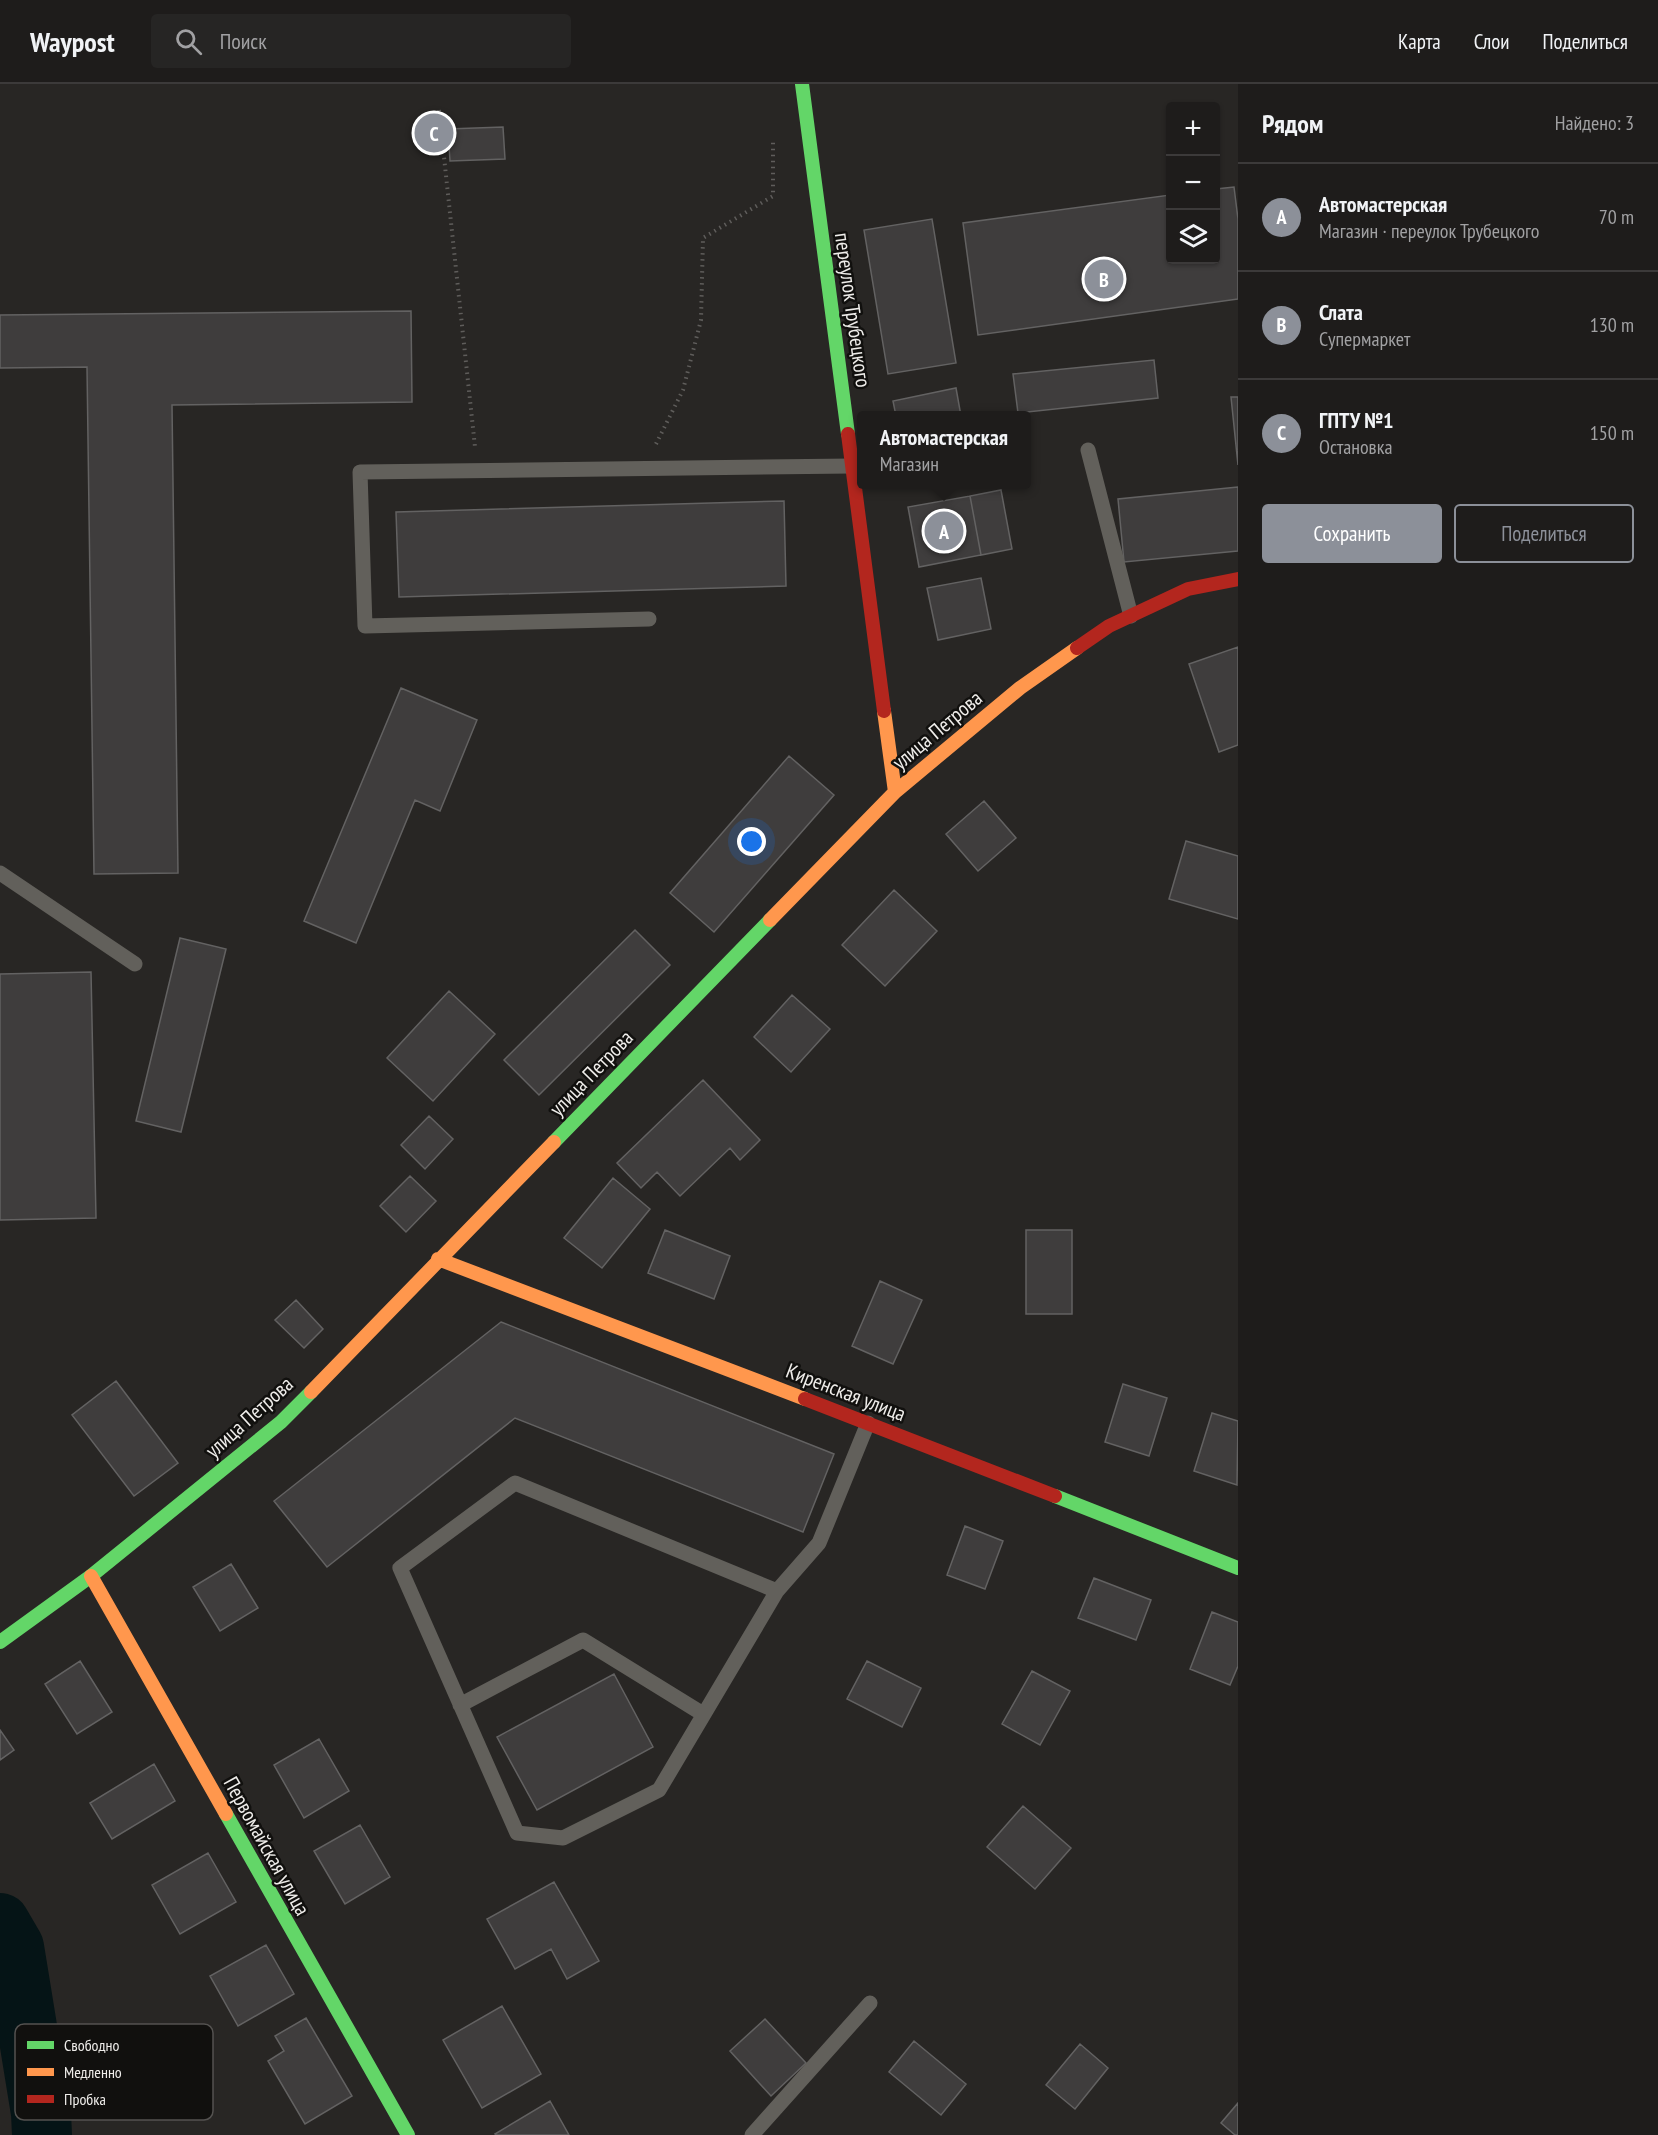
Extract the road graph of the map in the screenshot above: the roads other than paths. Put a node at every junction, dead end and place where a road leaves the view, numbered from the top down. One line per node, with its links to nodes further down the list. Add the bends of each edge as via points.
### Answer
1 (802, 84): 3 (street, переулок Трубецкого)
2 (1088, 450): 5 (lane)
3 (852, 466): 6 (lane, via 360,472 365,626); 7 (street, переулок Трубецкого)
4 (1238, 579): 5 (street, улица Петрова, via 1188,589)
5 (1131, 616): 7 (street, улица Петрова, via 1109,626 1020,688)
6 (649, 619)
7 (895, 792): 10 (street, улица Петрова)
8 (0, 873): 9 (lane)
9 (135, 964)
10 (438, 1258): 11 (street, Киренская улица); 13 (street, улица Петрова, via 280,1422)
11 (868, 1423): 12 (street, Киренская улица); 14 (lane, via 819,1543)
12 (1238, 1568)
13 (91, 1576): 15 (street, улица Петрова); 19 (street, Первомайская улица)
14 (777, 1591): 16 (lane, via 515,1483 400,1568); 17 (lane)
15 (0, 1642)
16 (460, 1705): 17 (lane, via 583,1640); 17 (lane, via 517,1833 562,1838 659,1790)
17 (703, 1714)
18 (870, 2002): 20 (lane)
19 (408, 2135)
20 (753, 2135)

